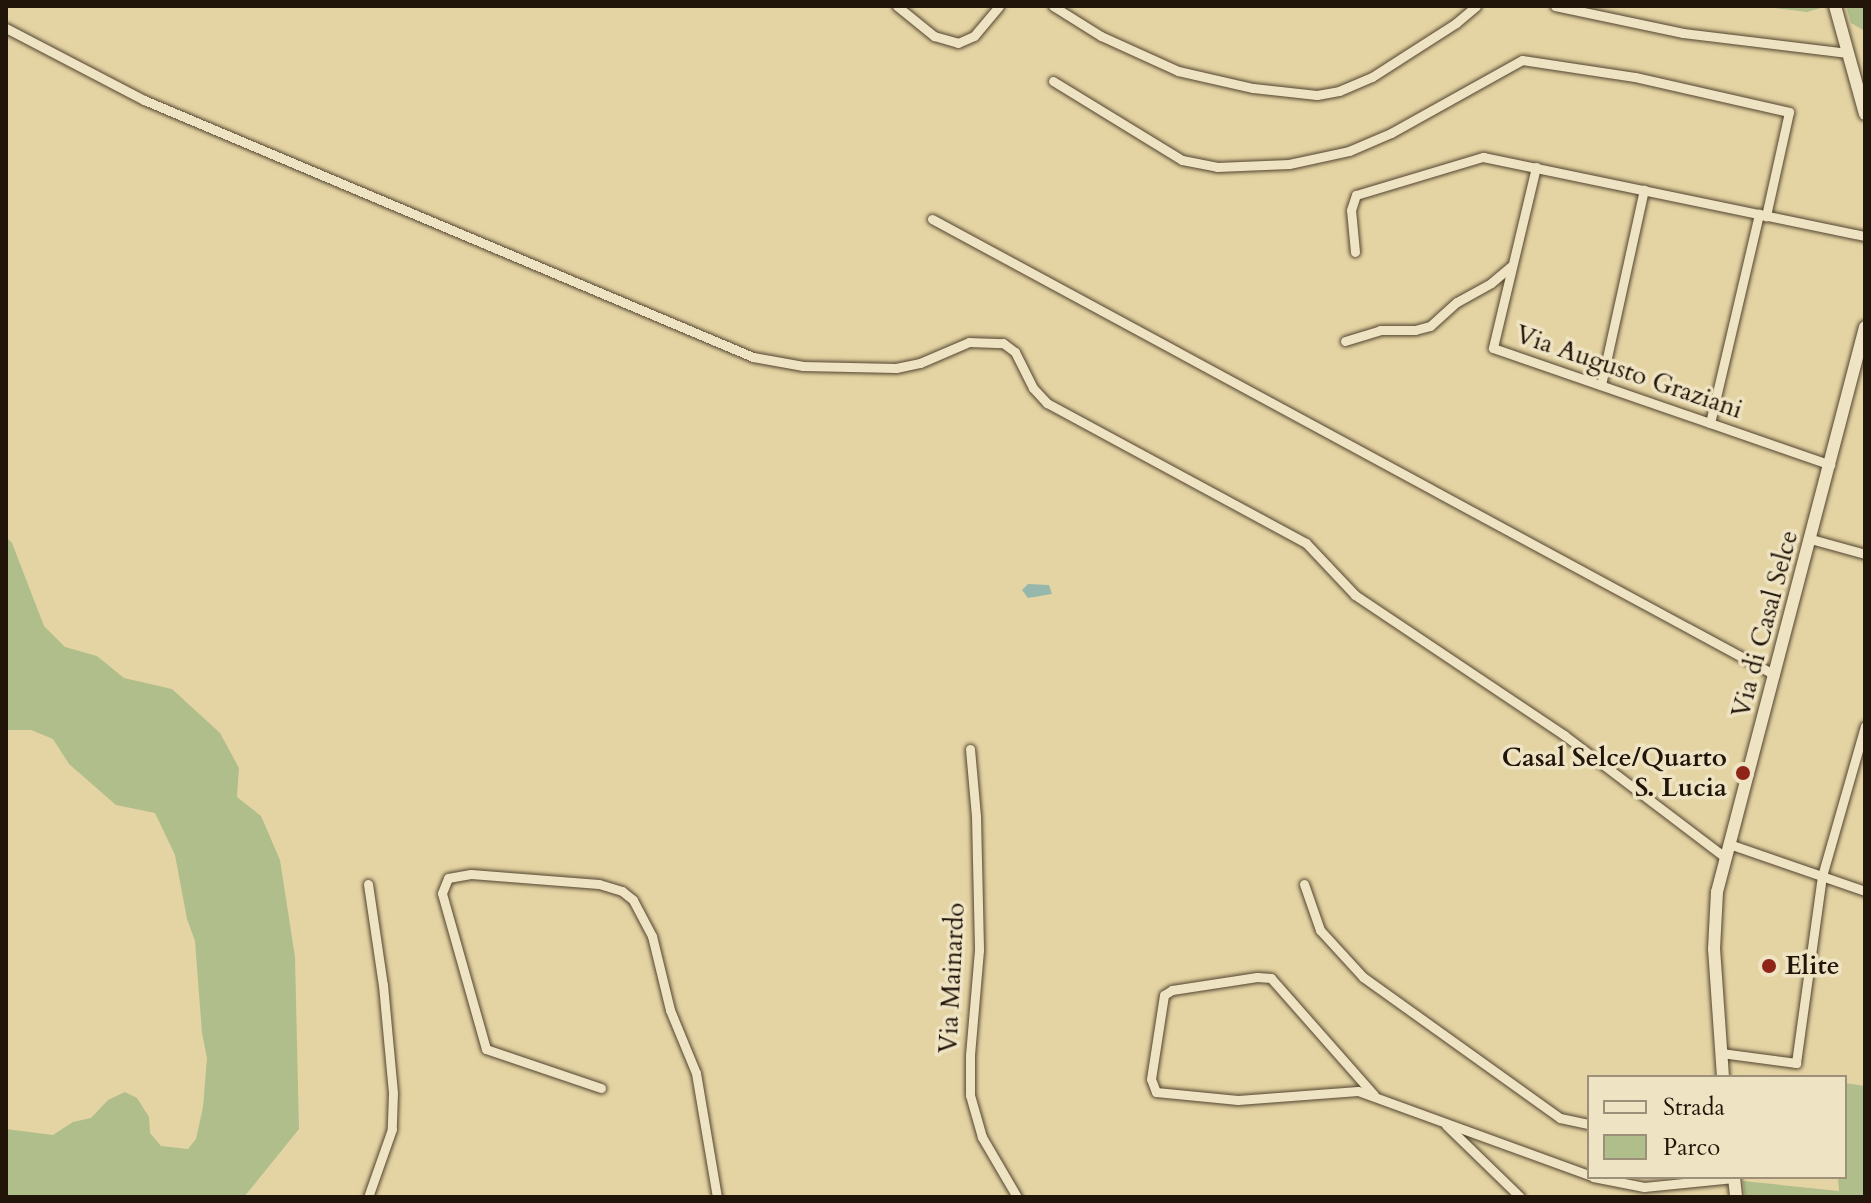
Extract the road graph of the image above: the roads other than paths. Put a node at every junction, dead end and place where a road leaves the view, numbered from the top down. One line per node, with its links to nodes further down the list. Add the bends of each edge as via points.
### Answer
1 (897, 6): 2 (street, via 934,36 958,43 974,36)
2 (999, 6)
3 (1053, 6): 4 (street, via 1112,42 1178,71 1317,95 1368,79)
4 (1476, 6)
5 (1555, 6): 8 (street, via 1683,33)
6 (1835, 6): 8 (main road)
7 (6, 28): 29 (street, via 144,100 753,357 797,366 896,368 973,341 1007,345 1047,403 1306,543 1355,595 1564,735)
8 (1848, 53): 10 (main road)
9 (1053, 81): 13 (street, via 1185,162 1247,167 1349,151 1519,61 1622,75 1789,112)
10 (1865, 114)
11 (1536, 167): 12 (street); 16 (street, via 1498,157 1474,158 1356,195 1351,210); 17 (street, Via Augusto Graziani)
12 (1644, 190): 13 (street); 20 (street)
13 (1763, 215): 15 (street); 21 (street)
14 (932, 219): 25 (street)
15 (1865, 236)
16 (1355, 252)
17 (1511, 266): 19 (street, via 1430,326 1380,330); 20 (street, Via Augusto Graziani, via 1493,348)
18 (1865, 327): 22 (main road, Via di Casal Selce)
19 (1345, 341)
20 (1601, 385): 21 (street, Via Augusto Graziani)
21 (1710, 423): 22 (street, Via Augusto Graziani)
22 (1830, 465): 23 (main road, Via di Casal Selce)
23 (1811, 539): 24 (street); 25 (main road, Via di Casal Selce)
24 (1865, 554)
25 (1775, 675): 28 (main road, Via di Casal Selce)
26 (1865, 726): 30 (street)
27 (970, 749): 45 (street, Via Mainardo, via 979,962 970,1088 982,1137)
28 (1729, 844): 29 (main road, Via di Casal Selce); 30 (street)
29 (1725, 857): 34 (main road, Via di Casal Selce, via 1714,925)
30 (1822, 876): 33 (street); 34 (street, via 1796,1063)
31 (368, 884): 43 (street, via 393,1093 392,1129)
32 (1304, 884): 39 (street, via 1320,930 1363,977 1560,1118)
33 (1865, 891)
34 (1721, 1053): 35 (main road, Via di Casal Selce)
35 (1723, 1075)
36 (601, 1088): 44 (street, via 487,1050 442,893 448,878 471,874 599,884 633,900 652,936 673,1019 696,1073)
37 (1374, 1095): 37 (street, via 1345,1090 1238,1100 1156,1092 1151,1079 1164,995 1271,978); 38 (street)
38 (1443, 1123): 40 (street); 46 (street)
39 (1587, 1124)
40 (1587, 1175)
41 (1605, 1179): 42 (street, via 1644,1187)
42 (1724, 1179)
43 (368, 1197)
44 (717, 1197)
45 (1017, 1197)
46 (1520, 1197)

